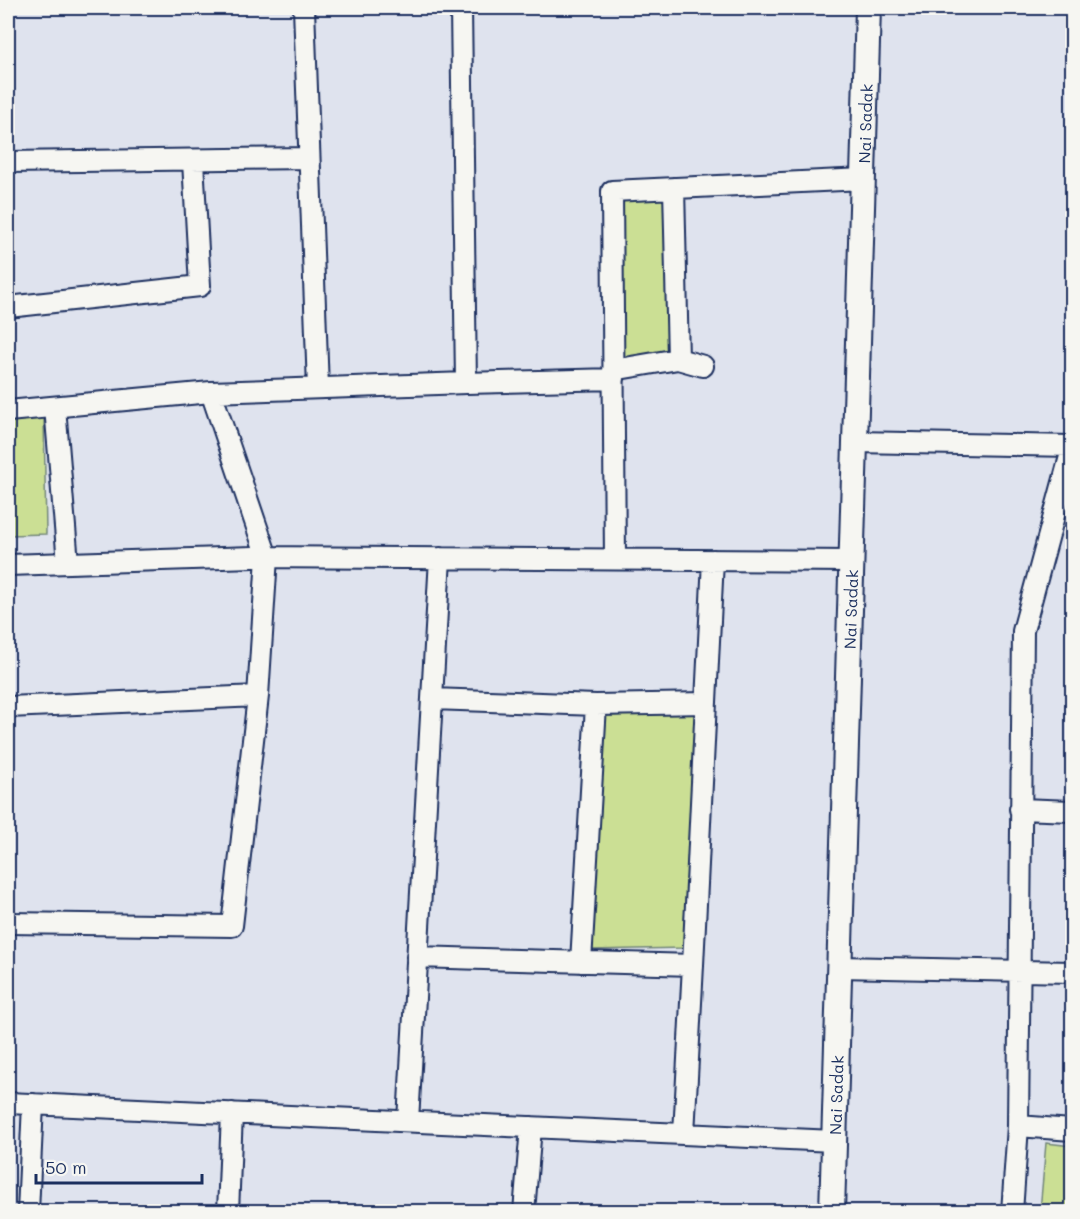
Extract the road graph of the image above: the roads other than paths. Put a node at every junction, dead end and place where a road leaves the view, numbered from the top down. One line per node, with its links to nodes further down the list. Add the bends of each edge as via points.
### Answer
1 (304, 8): 4 (street)
2 (461, 8): 13 (street)
3 (868, 8): 7 (street, Nai Sadak)
4 (309, 158): 5 (street); 14 (street)
5 (193, 161): 6 (street); 9 (street, via 200,286)
6 (8, 162)
7 (863, 179): 8 (street); 18 (street, Nai Sadak)
8 (674, 188): 10 (street); 12 (street, via 612,191)
9 (8, 307)
10 (678, 359): 11 (street); 12 (street)
11 (703, 366)
12 (614, 374): 13 (street); 22 (street)
13 (466, 383): 14 (street)
14 (318, 388): 15 (street)
15 (211, 392): 16 (street); 20 (street)
16 (55, 407): 17 (street); 25 (street)
17 (8, 411)
18 (855, 442): 19 (street); 24 (street, Nai Sadak)
19 (1072, 447): 32 (street, via 1023,631)
20 (267, 557): 21 (street); 25 (street); 27 (street)
21 (440, 558): 22 (street); 28 (street)
22 (615, 559): 23 (street)
23 (713, 560): 24 (street); 29 (street)
24 (851, 561): 38 (street, Nai Sadak)
25 (68, 563): 26 (street)
26 (8, 565)
27 (258, 696): 31 (street); 34 (street, via 232,926)
28 (432, 699): 30 (street); 35 (street)
29 (706, 703): 30 (street); 37 (street)
30 (596, 705): 36 (street)
31 (8, 707)
32 (1020, 809): 33 (street); 39 (street)
33 (1072, 811)
34 (8, 923)
35 (417, 957): 36 (street); 44 (street)
36 (581, 962): 37 (street)
37 (693, 965): 48 (street)
38 (839, 967): 39 (street); 49 (street, Nai Sadak)
39 (1018, 971): 40 (street); 45 (street)
40 (1072, 972)
41 (8, 1103): 42 (street)
42 (33, 1104): 43 (street); 50 (street)
43 (232, 1113): 44 (street); 51 (street)
44 (408, 1121): 46 (street)
45 (1018, 1126): 47 (street); 54 (street)
46 (531, 1127): 48 (street); 52 (street)
47 (1072, 1130)
48 (684, 1134): 49 (street)
49 (834, 1141): 53 (street, Nai Sadak)
50 (28, 1212)
51 (228, 1212)
52 (524, 1212)
53 (832, 1212)
54 (1012, 1212)

